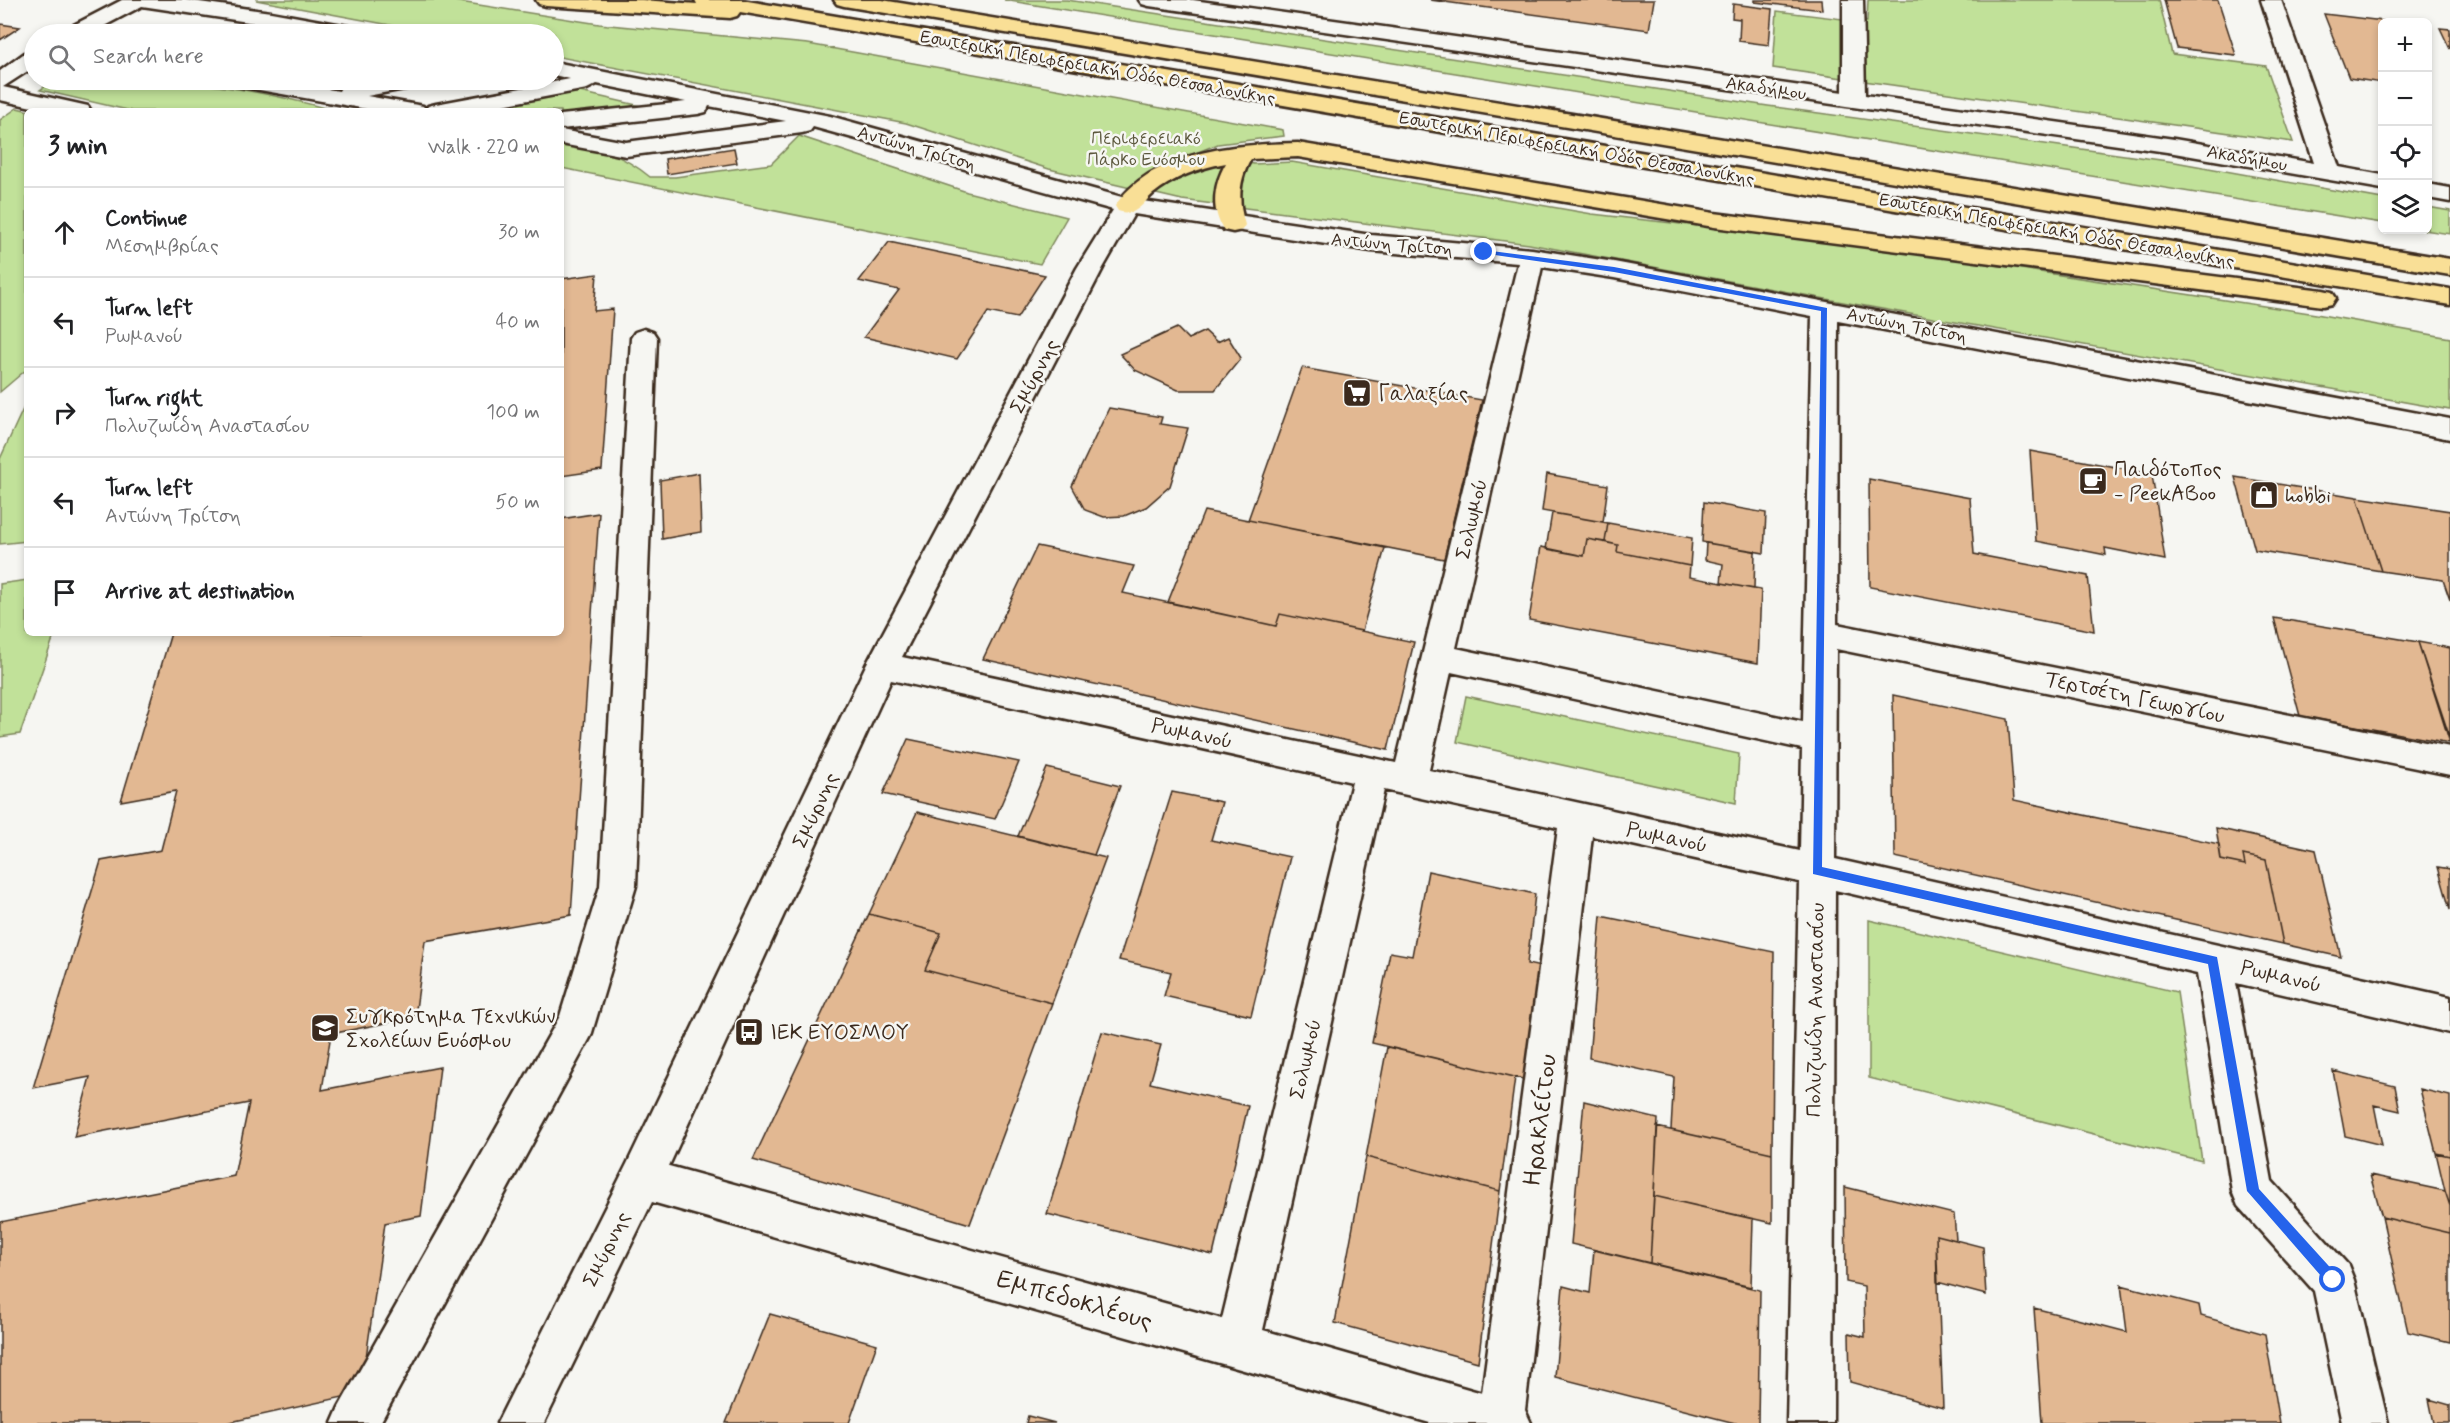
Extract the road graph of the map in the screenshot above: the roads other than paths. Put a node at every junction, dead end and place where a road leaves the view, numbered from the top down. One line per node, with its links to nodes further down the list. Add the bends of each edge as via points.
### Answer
1 (139, 0): 10 (street); 11 (street)
2 (546, 0): 9 (highway)
3 (705, 0): 9 (highway, Εσωτερική Περιφερειακή Οδός Θεσσαλονίκης)
4 (844, 0): 38 (highway, Εσωτερική Περιφερειακή Οδός Θεσσαλονίκης)
5 (1149, 0): 8 (street, Ακαδήμου)
6 (1853, 0): 21 (street)
7 (2271, 0): 31 (street)
8 (1216, 5): 21 (street, Ακαδήμου)
9 (803, 17): 39 (highway, Εσωτερική Περιφερειακή Οδός Θεσσαλονίκης)
10 (93, 24)
11 (304, 24)
12 (24, 64): 15 (street)
13 (564, 72): 14 (street, Αντώνη Τρίτση)
14 (603, 79): 16 (street); 22 (street, Αντώνη Τρίτση)
15 (0, 81)
16 (564, 86)
17 (338, 90): 23 (street)
18 (452, 90): 23 (street)
19 (546, 90): 26 (street)
20 (0, 93): 24 (street)
21 (1854, 100): 31 (street, Ακαδήμου)
22 (729, 103): 27 (street, Αντώνη Τρίτση); 29 (street)
23 (376, 104): 25 (street)
24 (67, 108)
25 (398, 108)
26 (452, 108)
27 (786, 114): 28 (street, Αντώνη Τρίτση); 29 (street)
28 (830, 123): 29 (street, via 626,149); 35 (street, Αντώνη Τρίτση)
29 (564, 132)
30 (1244, 153): 35 (highway, via 1167,174 1142,189); 36 (highway, via 1228,181 1226,202); 41 (highway, via 1320,152 1714,220)
31 (2329, 172): 32 (street, Ακαδήμου)
32 (2378, 181)
33 (2432, 192): 34 (street)
34 (2450, 195)
35 (1127, 206): 36 (street, Αντώνη Τρίτση); 46 (street, Σμύρνης, via 1090,268)
36 (1233, 225): 37 (street, Αντώνη Τρίτση, via 1371,243)
37 (1532, 257): 40 (street, Αντώνη Τρίτση); 45 (street, Σολωμού)
38 (2450, 267)
39 (2450, 297)
40 (1825, 310): 43 (street, Αντώνη Τρίτση); 44 (street, Πολυζωίδη Αναστασίου)
41 (2450, 316)
42 (644, 338): 58 (street, via 618,886 577,1023)
43 (2450, 429)
44 (1820, 633): 47 (street, Πολυζωίδη Αναστασίου); 48 (street, Τερτσέτη Γεωργίου)
45 (1439, 657): 47 (street); 50 (street, Σολωμού)
46 (882, 665): 49 (street, Ρωμανού); 55 (street, Σμύρνης)
47 (1818, 739): 52 (street, Πολυζωίδη Αναστασίου)
48 (2450, 761)
49 (1371, 773): 50 (street, Ρωμανού); 56 (street, Σολωμού)
50 (1409, 781): 51 (street, Ρωμανού)
51 (1577, 818): 52 (street, Ρωμανού); 57 (street, Ηρακλείτου)
52 (1816, 870): 53 (street, Ρωμανού); 60 (street, Πολυζωίδη Αναστασίου)
53 (2213, 960): 54 (street, Ρωμανού); 61 (street, via 2253,1191 2333,1280)
54 (2450, 1015)
55 (642, 1179): 56 (street, Εμπεδοκλέους); 59 (street, Σμύρνης)
56 (1238, 1345): 57 (street, Εμπεδοκλέους)
57 (1505, 1422)
58 (355, 1423)
59 (520, 1423)
60 (1810, 1423)
61 (2365, 1423)

